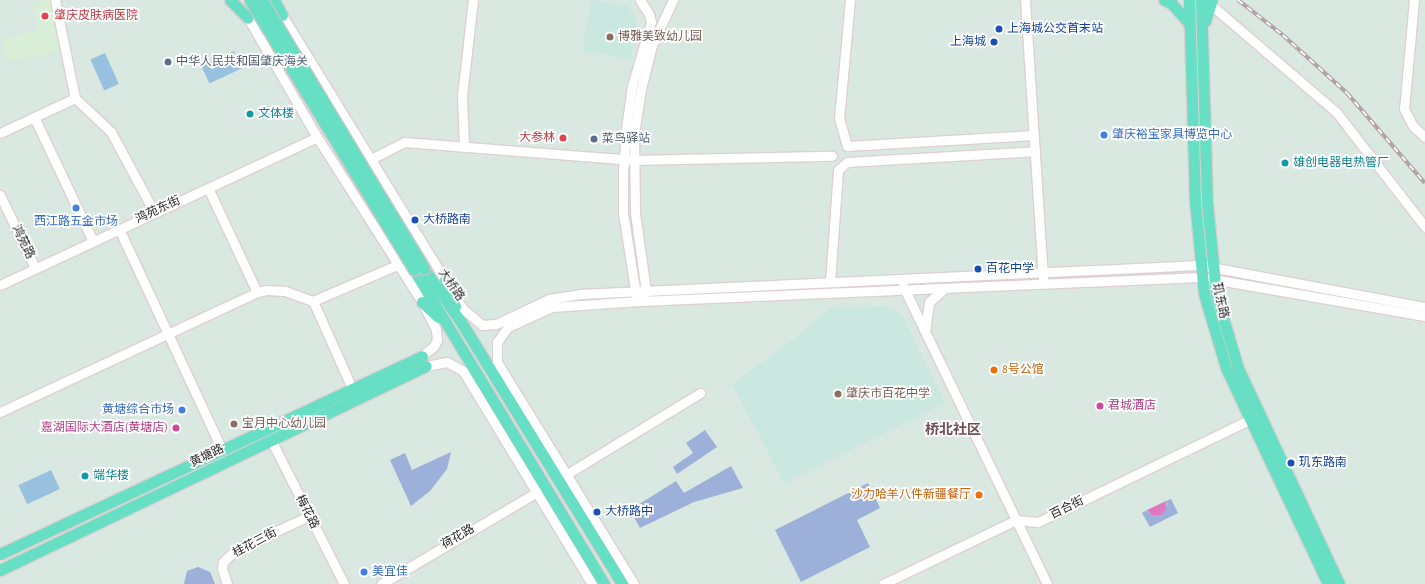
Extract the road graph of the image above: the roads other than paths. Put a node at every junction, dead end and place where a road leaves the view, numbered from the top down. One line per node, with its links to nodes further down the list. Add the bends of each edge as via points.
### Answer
1 (55, 0): 21 (street)
2 (230, 0): 17 (main road)
3 (238, 0): 17 (main road)
4 (250, 0): 41 (main road, 大桥路, bridge)
5 (262, 0): 41 (main road, 大桥路, bridge)
6 (274, 0): 18 (main road)
7 (284, 0): 18 (main road)
8 (473, 0): 27 (street, via 462,96)
9 (640, 0): 31 (street, via 651,22 632,86)
10 (673, 0): 31 (street, via 652,45)
11 (850, 0): 24 (street, via 839,118 847,146)
12 (1025, 0): 24 (street)
13 (1164, 0): 19 (main road)
14 (1189, 0): 19 (main road, 玑东路)
15 (1414, 0): 26 (street, via 1404,109 1413,126)
16 (1207, 1): 35 (street, via 1337,113); 43 (main road, 玑东路, via 1202,31 1207,202)
17 (248, 18): 20 (street)
18 (284, 19): 20 (street, via 268,19 262,24); 30 (street)
19 (1190, 24): 39 (main road, 玑东路, via 1194,202)
20 (258, 34): 25 (street)
21 (75, 98): 22 (street); 34 (street, via 111,132)
22 (34, 117): 23 (street); 37 (street)
23 (0, 133)
24 (1034, 135): 28 (street)
25 (317, 137): 32 (street, 鸿苑东街); 38 (street)
26 (1425, 137)
27 (464, 146): 30 (street, via 404,142); 31 (street)
28 (1035, 151): 42 (street); 47 (street, via 847,162 838,170)
29 (832, 156): 31 (street)
30 (371, 159): 46 (street)
31 (628, 160): 52 (street); 54 (street, via 623,214)
32 (208, 188): 34 (street, 鸿苑东街); 53 (street)
33 (0, 194): 40 (street, 鸿苑路)
34 (154, 212): 36 (street, 鸿苑东街)
35 (1425, 228)
36 (119, 229): 37 (street, 鸿苑东街); 62 (street)
37 (93, 241): 40 (street, 鸿苑东街)
38 (396, 264): 55 (street); 57 (street)
39 (1200, 265): 42 (street); 43 (street); 44 (main road, 玑东路)
40 (35, 268): 49 (street, 鸿苑东街)
41 (419, 269): 60 (main road, 大桥路); 61 (main road, 大桥路)
42 (1043, 272): 45 (street); 48 (street)
43 (1212, 272): 44 (street); 58 (street); 59 (street); 72 (main road, 玑东路, via 1230,347)
44 (1201, 277): 48 (street); 72 (main road, 玑东路, via 1218,347)
45 (902, 279): 47 (street); 51 (street)
46 (445, 280): 54 (street, via 462,309 482,325 496,324 549,299 580,294); 60 (main road)
47 (830, 282): 52 (street)
48 (1044, 284): 50 (street)
49 (0, 285)
50 (945, 288): 51 (street); 63 (street, via 929,302 925,316)
51 (903, 290): 56 (street); 63 (street)
52 (646, 291): 54 (street); 56 (street)
53 (257, 292): 55 (street, via 286,291); 62 (street)
54 (633, 292): 56 (street)
55 (313, 301): 67 (street)
56 (640, 301): 70 (street, via 552,307 508,328 497,342 497,362)
57 (422, 302): 61 (main road); 64 (street, via 436,330 437,340)
58 (1425, 307)
59 (1425, 316)
60 (460, 322): 65 (main road, 大桥路)
61 (449, 329): 68 (main road, 大桥路)
62 (168, 334): 71 (street); 74 (street)
63 (925, 334): 79 (street)
64 (424, 361): 66 (street, via 451,364 462,371); 67 (main road, 黄塘路); 73 (main road, 黄塘路)
65 (491, 371): 70 (street); 88 (main road, 大桥路)
66 (469, 381): 68 (street); 76 (street)
67 (352, 388): 74 (main road, 黄塘路)
68 (487, 392): 77 (main road, 大桥路)
69 (700, 393): 75 (street)
70 (526, 410): 75 (street)
71 (0, 412)
72 (1254, 417): 79 (street, 百合街, via 1038,522); 92 (main road, 玑东路); 93 (main road, 玑东路)
73 (271, 440): 78 (street, 梅花路); 82 (main road, 黄塘路)
74 (222, 450): 81 (main road, 黄塘路)
75 (567, 474): 89 (street)
76 (537, 492): 80 (street); 83 (street, 荷花路)
77 (556, 505): 80 (street); 87 (main road, 大桥路)
78 (309, 516): 84 (street, 桂花三街, via 230,555 222,568); 85 (street, 梅花路)
79 (1016, 520): 90 (street); 91 (street)
80 (569, 546): 86 (street)
81 (0, 554)
82 (0, 570)
83 (387, 582)
84 (227, 584)
85 (344, 584)
86 (592, 584)
87 (604, 584)
88 (622, 584)
89 (634, 584)
90 (883, 584)
91 (1047, 584)
92 (1328, 584)
93 (1339, 584)

